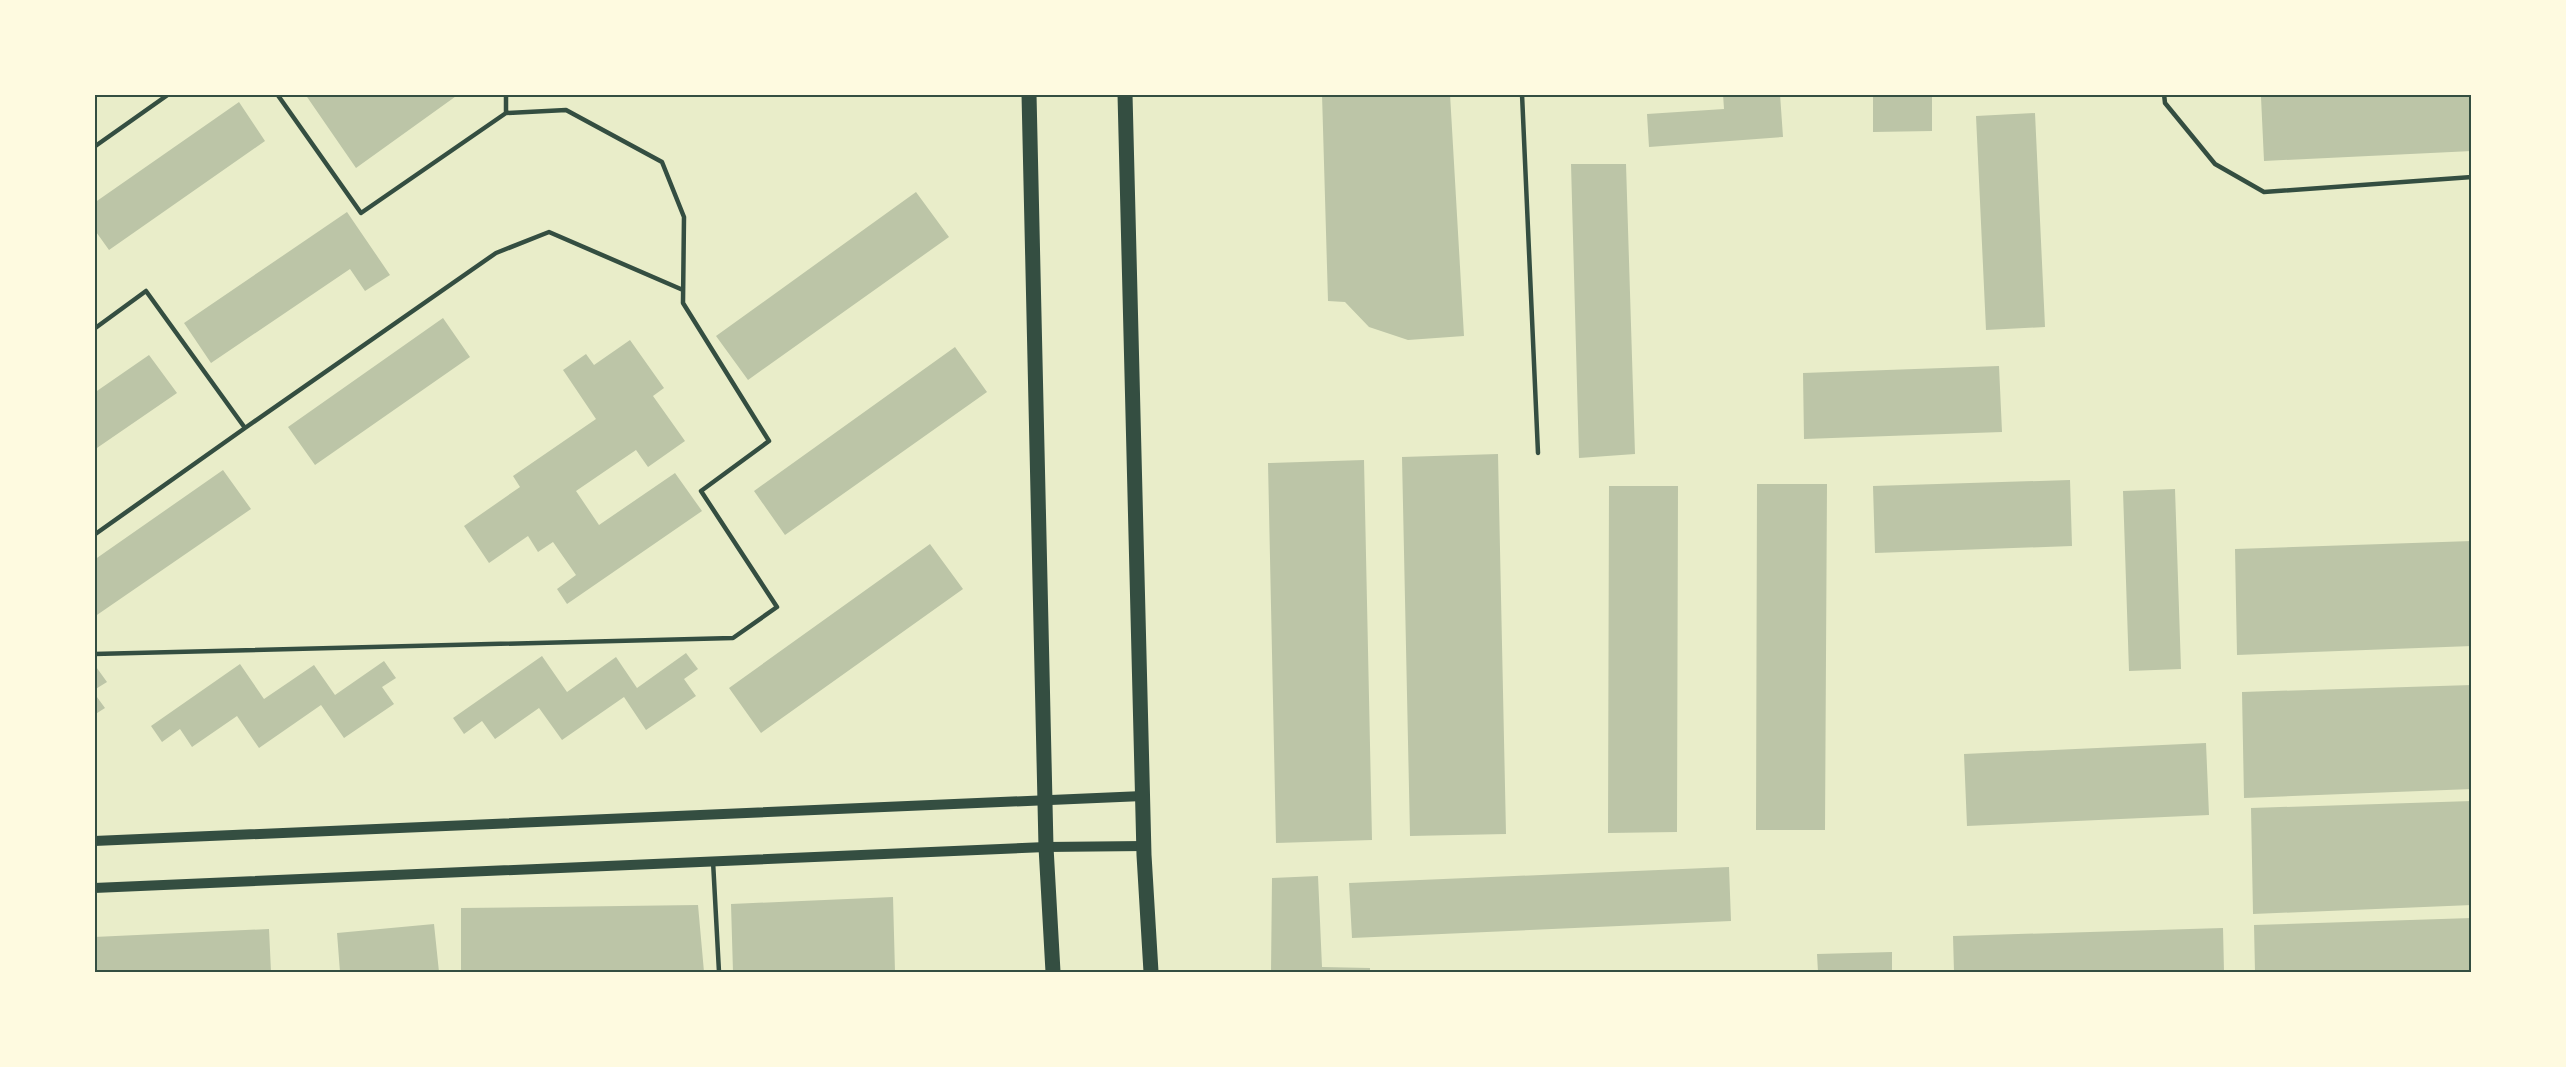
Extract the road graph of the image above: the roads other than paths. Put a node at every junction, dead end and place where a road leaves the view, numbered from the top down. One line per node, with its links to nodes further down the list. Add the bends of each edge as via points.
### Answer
1 (169, 94): 9 (lane)
2 (277, 94): 8 (lane, via 361,213)
3 (506, 94): 8 (lane)
4 (1029, 94): 18 (main road)
5 (1125, 94): 17 (main road)
6 (1522, 94): 14 (lane)
7 (2164, 94): 10 (lane, via 2165,103 2215,164 2264,192)
8 (506, 113): 11 (lane, via 566,110 662,162 684,217)
9 (94, 147)
10 (2472, 177)
11 (683, 290): 13 (lane, via 549,232 496,253); 16 (lane, via 683,303 769,441 701,491 777,607 733,638)
12 (94, 329): 13 (lane, via 147,291)
13 (245, 428): 15 (lane)
14 (1538, 453)
15 (94, 535)
16 (94, 654)
17 (1143, 796): 18 (street); 20 (main road)
18 (1047, 802): 19 (street); 21 (main road)
19 (94, 841)
20 (1144, 846): 21 (street); 26 (main road)
21 (1046, 847): 22 (street); 25 (main road)
22 (713, 861): 23 (street); 24 (lane)
23 (94, 888)
24 (719, 972)
25 (1053, 972)
26 (1151, 972)

